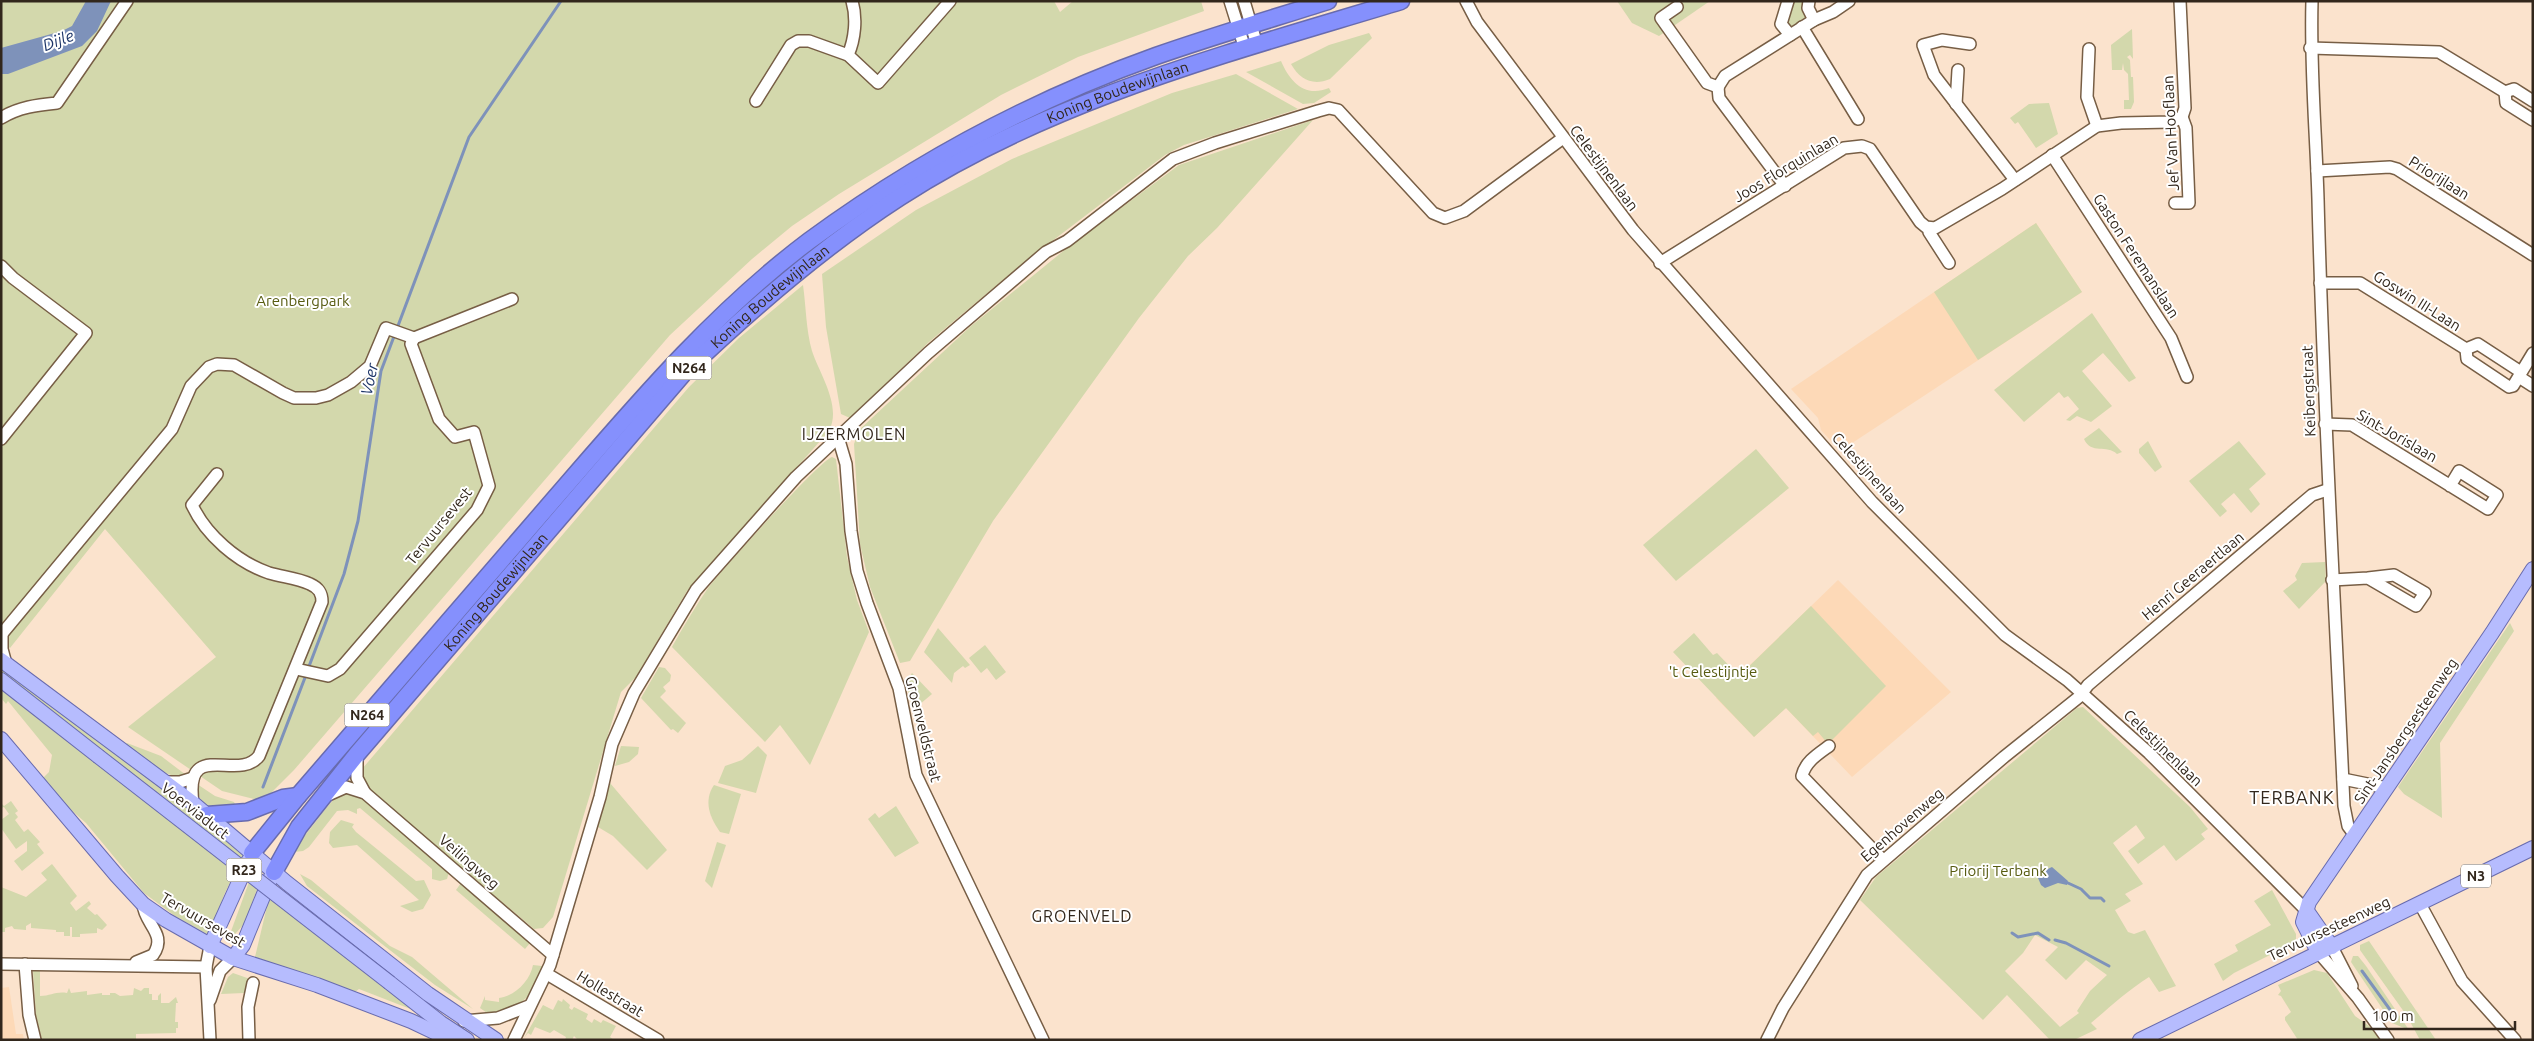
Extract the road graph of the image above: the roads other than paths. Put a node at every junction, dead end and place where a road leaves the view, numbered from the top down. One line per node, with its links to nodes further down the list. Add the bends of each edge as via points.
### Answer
1 (128, 1): 31 (street, via 57,103 33,105)
2 (852, 1): 23 (street, via 854,27)
3 (950, 1): 23 (street, via 878,83)
4 (1230, 1): 16 (street)
5 (1244, 1): 16 (street)
6 (1328, 1): 16 (highway, Koning Boudewijnlaan / N264)
7 (1401, 1): 20 (highway, Koning Boudewijnlaan / N264)
8 (1466, 1): 35 (street, Celestijnenlaan)
9 (1788, 1): 18 (street, via 1781,24)
10 (1809, 1): 15 (street, via 1808,8)
11 (1850, 1): 15 (street)
12 (2180, 1): 30 (street, Jef Van Hooflaan, via 2185,108)
13 (2312, 1): 21 (street, Keibergstraat)
14 (1677, 7): 25 (street, via 1659,15 1707,83)
15 (1814, 20): 17 (street)
16 (1244, 27): 20 (street); 76 (highway, Koning Boudewijnlaan / N264, via 1107,75 980,135 897,182 809,242 762,279 649,389)
17 (1802, 27): 18 (street); 32 (street)
18 (1790, 35): 25 (street, via 1725,76)
19 (1970, 44): 29 (street, via 1942,40 1923,45 1934,75)
20 (1251, 47): 70 (highway, Koning Boudewijnlaan / N264, via 1111,93 991,146 900,197 782,284 683,374)
21 (2310, 48): 26 (street, via 2439,52); 37 (street, Keibergstraat)
22 (2089, 49): 34 (street, via 2087,97)
23 (848, 55): 27 (street, via 798,40 791,45)
24 (1958, 70): 29 (street)
25 (1718, 87): 39 (street, via 1719,98)
26 (2505, 92): 28 (street, via 2514,89); 33 (street, via 2506,103)
27 (756, 100)
28 (2533, 100)
29 (1956, 104): 38 (street)
30 (2182, 117): 34 (street, via 2172,122 2121,122); 40 (street, Jef Van Hooflaan, via 2186,128 2189,206)
31 (1, 118)
32 (1858, 119)
33 (2533, 120)
34 (2097, 126): 36 (street)
35 (1563, 138): 43 (street, Celestijnenlaan); 55 (street, via 1464,211 1445,218 1433,213 1341,112 1334,109 1215,143 1173,159 1066,241 1043,254 928,353)
36 (2052, 155): 38 (street); 52 (street, Gaston Feremanslaan, via 2171,338)
37 (2317, 171): 42 (street, Priorijlaan, via 2397,169); 46 (street, Keibergstraat)
38 (2015, 180): 41 (street, via 1939,227)
39 (1786, 186): 41 (street, Joos Florquinlaan, via 1844,148 1862,146 1878,158 1920,222); 43 (street, Joos Florquinlaan)
40 (2175, 203)
41 (1929, 228): 44 (street, Joos Florquinlaan)
42 (2533, 255)
43 (1660, 263): 67 (street, Celestijnenlaan, via 1872,502 2005,635)
44 (1949, 263)
45 (1, 266): 56 (street, via 86,333)
46 (2320, 283): 49 (street, Goswin III-Laan, via 2360,283); 54 (street, Keibergstraat)
47 (512, 299): 48 (street)
48 (410, 336): 63 (street, via 386,328 370,366 352,382 316,398 294,398 283,394 234,365 208,367 191,386 172,429); 65 (street, Tervuursevest, via 440,419 455,437 474,432 490,486 477,510 340,669 328,676)
49 (2466, 349): 51 (street, Goswin III-Laan, via 2478,344); 51 (street, Goswin III-Laan, via 2467,359 2508,387 2513,386)
50 (2533, 354): 51 (street)
51 (2520, 374): 53 (street, Goswin III-Laan)
52 (2187, 377)
53 (2533, 386)
54 (2325, 424): 58 (street, Sint-Jorislaan, via 2352,425); 59 (street, Keibergstraat)
55 (838, 437): 91 (street, via 762,513 696,590 634,693 612,744); 113 (street, Groenveldstraat, via 846,464 857,571 899,688 916,774)
56 (1, 439)
57 (217, 474): 65 (street, via 192,505 212,534 251,564 266,572 312,584 322,595)
58 (2450, 486)
59 (2327, 490): 62 (street, Keibergstraat); 67 (street, Henri Geeraertlaan, via 2312,495)
60 (2533, 569): 74 (main road, Sint-Jansbergsesteenweg)
61 (2368, 578): 62 (street)
62 (2332, 580): 72 (street, Keibergstraat)
63 (2, 635): 64 (street)
64 (4, 662): 73 (main road, R23)
65 (299, 670): 71 (street, via 255,760 241,765 210,764 198,770)
66 (1, 680): 101 (main road, Voerviaduct / R23, bridge)
67 (2082, 692): 83 (street, Egenhovenweg); 87 (street, Celestijnenlaan, via 2149,753)
68 (1, 739): 85 (main road, Tervuursevest)
69 (1829, 746): 83 (street, via 1813,758 1802,776)
70 (357, 754): 75 (street, via 356,778); 77 (highway, Koning Boudewijnlaan / N264)
71 (193, 778): 73 (street); 78 (street)
72 (2343, 779): 74 (street); 80 (street, Keibergstraat, via 2348,826)
73 (165, 782): 78 (main road, R23)
74 (2387, 788): 80 (main road, Sint-Jansbergsesteenweg)
75 (364, 793): 77 (street, via 346,787); 91 (street, Veilingweg)
76 (298, 796): 79 (highway, via 283,798 247,812); 82 (highway, Koning Boudewijnlaan / N264)
77 (321, 799): 84 (highway, Koning Boudewijnlaan / N264, via 290,841)
78 (193, 803): 79 (main road, R23)
79 (207, 815): 82 (main road, R23)
80 (2354, 834): 87 (main road, Sint-Jansbergsesteenweg)
81 (2533, 848): 86 (main road, Tervuursesteenweg / N3)
82 (252, 853): 84 (main road, R23); 88 (main road)
83 (1883, 860): 114 (street, Egenhovenweg, via 1855,893 1783,1008)
84 (274, 872): 92 (main road, via 243,945); 103 (main road, R23)
85 (144, 904): 88 (main road, Tervuursevest); 95 (street, via 145,914 157,933 158,945 148,959)
86 (2420, 904): 89 (main road, Tervuursesteenweg / N3); 117 (street, via 2462,981)
87 (2307, 911): 89 (main road); 90 (main road, via 2303,922)
88 (210, 946): 92 (main road, Tervuursevest); 96 (street)
89 (2332, 947): 90 (main road, Tervuursesteenweg / N3); 99 (street)
90 (2318, 952): 99 (street); 115 (main road, Tervuursesteenweg / N3)
91 (553, 954): 97 (street)
92 (233, 958): 100 (street, via 220,971); 107 (main road, Tervuursevest, via 317,985)
93 (1, 964): 94 (street)
94 (25, 964): 95 (street); 104 (street, via 29,1015)
95 (127, 964): 96 (street)
96 (206, 967): 100 (street)
97 (547, 974): 102 (street); 112 (street, Hollestraat)
98 (253, 983): 106 (street, via 248,1007)
99 (2358, 998): 116 (street)
100 (209, 1001): 105 (street)
101 (418, 1004): 108 (main road, Voerviaduct / R23); 109 (main road, Voerviaduct / R23)
102 (529, 1006): 103 (street, via 498,1018); 111 (street)
103 (464, 1020): 110 (main road, R23)
104 (35, 1040)
105 (210, 1040)
106 (249, 1040)
107 (451, 1040)
108 (467, 1040)
109 (483, 1040)
110 (496, 1040)
111 (514, 1040)
112 (658, 1040)
113 (1043, 1040)
114 (1767, 1040)
115 (2140, 1040)
116 (2388, 1040)
117 (2515, 1040)

